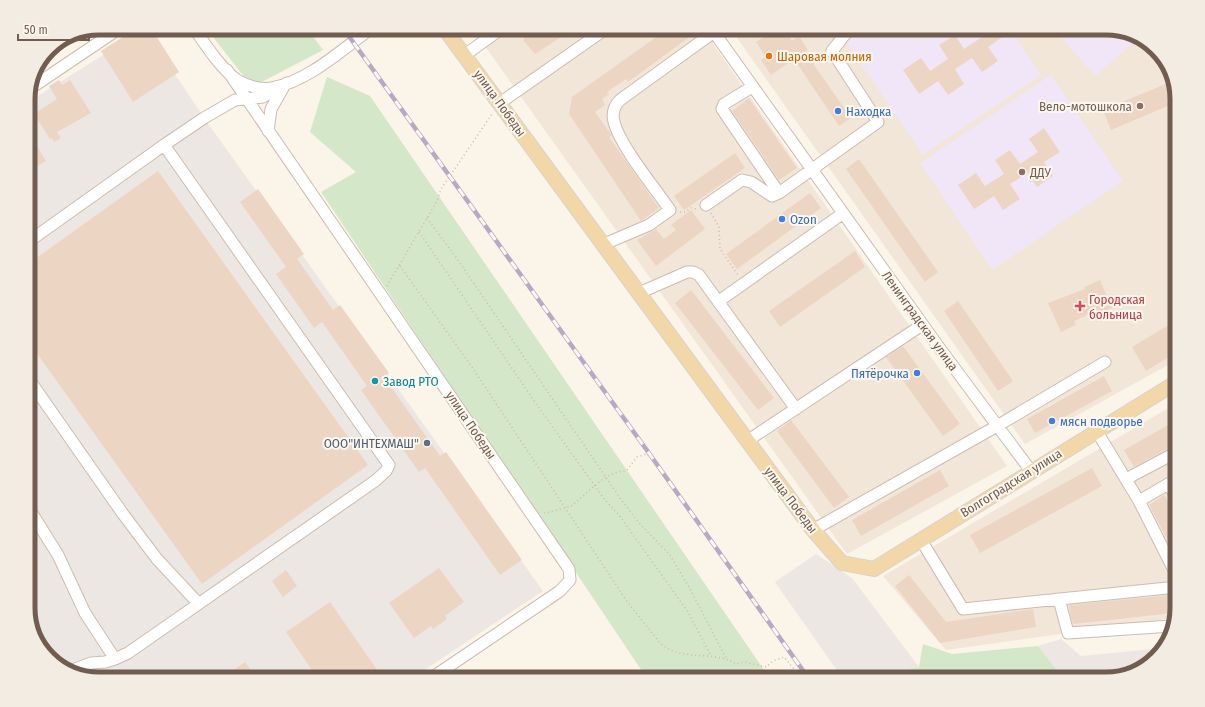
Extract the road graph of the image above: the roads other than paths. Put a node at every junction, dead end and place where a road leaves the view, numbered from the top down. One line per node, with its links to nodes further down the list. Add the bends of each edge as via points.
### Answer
1 (110, 35): 13 (street)
2 (200, 35): 11 (street, улица Победы)
3 (362, 35): 12 (street, улица Победы, via 319,66)
4 (450, 35): 10 (main road, улица Победы)
5 (492, 35): 10 (street)
6 (597, 35): 16 (street)
7 (705, 35): 24 (street, via 620,100 613,112 614,123 621,140 670,210 649,225)
8 (716, 35): 14 (street, Ленинградская улица)
9 (845, 35): 19 (street, via 832,51 878,122)
10 (465, 54): 16 (main road, улица Победы)
11 (227, 70): 12 (street, улица Победы, via 237,80 255,87 273,88); 15 (street, улица Победы)
12 (287, 83): 15 (street, via 263,98); 17 (street, улица Победы, via 273,102)
13 (37, 84)
14 (752, 87): 19 (street, Ленинградская улица); 20 (street, via 724,104 722,109)
15 (246, 99): 17 (street, улица Победы); 18 (street, via 230,102)
16 (502, 105): 24 (main road, улица Победы)
17 (268, 131): 51 (street, улица Победы, via 567,564 571,575 568,584)
18 (164, 145): 23 (street); 47 (street, via 389,465 375,481)
19 (811, 171): 20 (street); 22 (street, Ленинградская улица)
20 (779, 193): 21 (street, via 772,196 751,182 742,180)
21 (706, 205)
22 (842, 214): 26 (street); 27 (street, Ленинградская улица)
23 (35, 237)
24 (602, 245): 25 (main road, улица Победы)
25 (639, 293): 26 (street, via 678,275 693,272 704,279); 34 (main road, улица Победы)
26 (719, 301): 31 (street)
27 (922, 325): 31 (street); 32 (street, Ленинградская улица)
28 (1105, 362): 32 (street)
29 (1170, 386): 33 (main road, Волгоградская улица)
30 (35, 388): 47 (street, via 123,514 157,559)
31 (796, 409): 34 (street)
32 (997, 426): 36 (street, Ленинградская улица); 41 (street)
33 (1096, 430): 36 (main road, Волгоградская улица); 37 (street)
34 (747, 441): 41 (main road, улица Победы)
35 (1170, 456): 37 (street)
36 (1031, 471): 42 (main road, Волгоградская улица)
37 (1126, 479): 39 (street)
38 (1170, 483): 39 (street)
39 (1140, 501): 43 (street)
40 (35, 518): 49 (street, via 58,556 86,613)
41 (813, 530): 44 (main road, улица Победы)
42 (920, 540): 44 (main road, Волгоградская улица, via 874,569); 46 (street, via 963,609)
43 (1170, 562)
44 (842, 563)
45 (1170, 588): 46 (street)
46 (1058, 599): 48 (street, via 1068,633)
47 (198, 604): 49 (street, via 143,643)
48 (1168, 626)
49 (115, 659): 50 (street)
50 (77, 668)
51 (440, 672)

